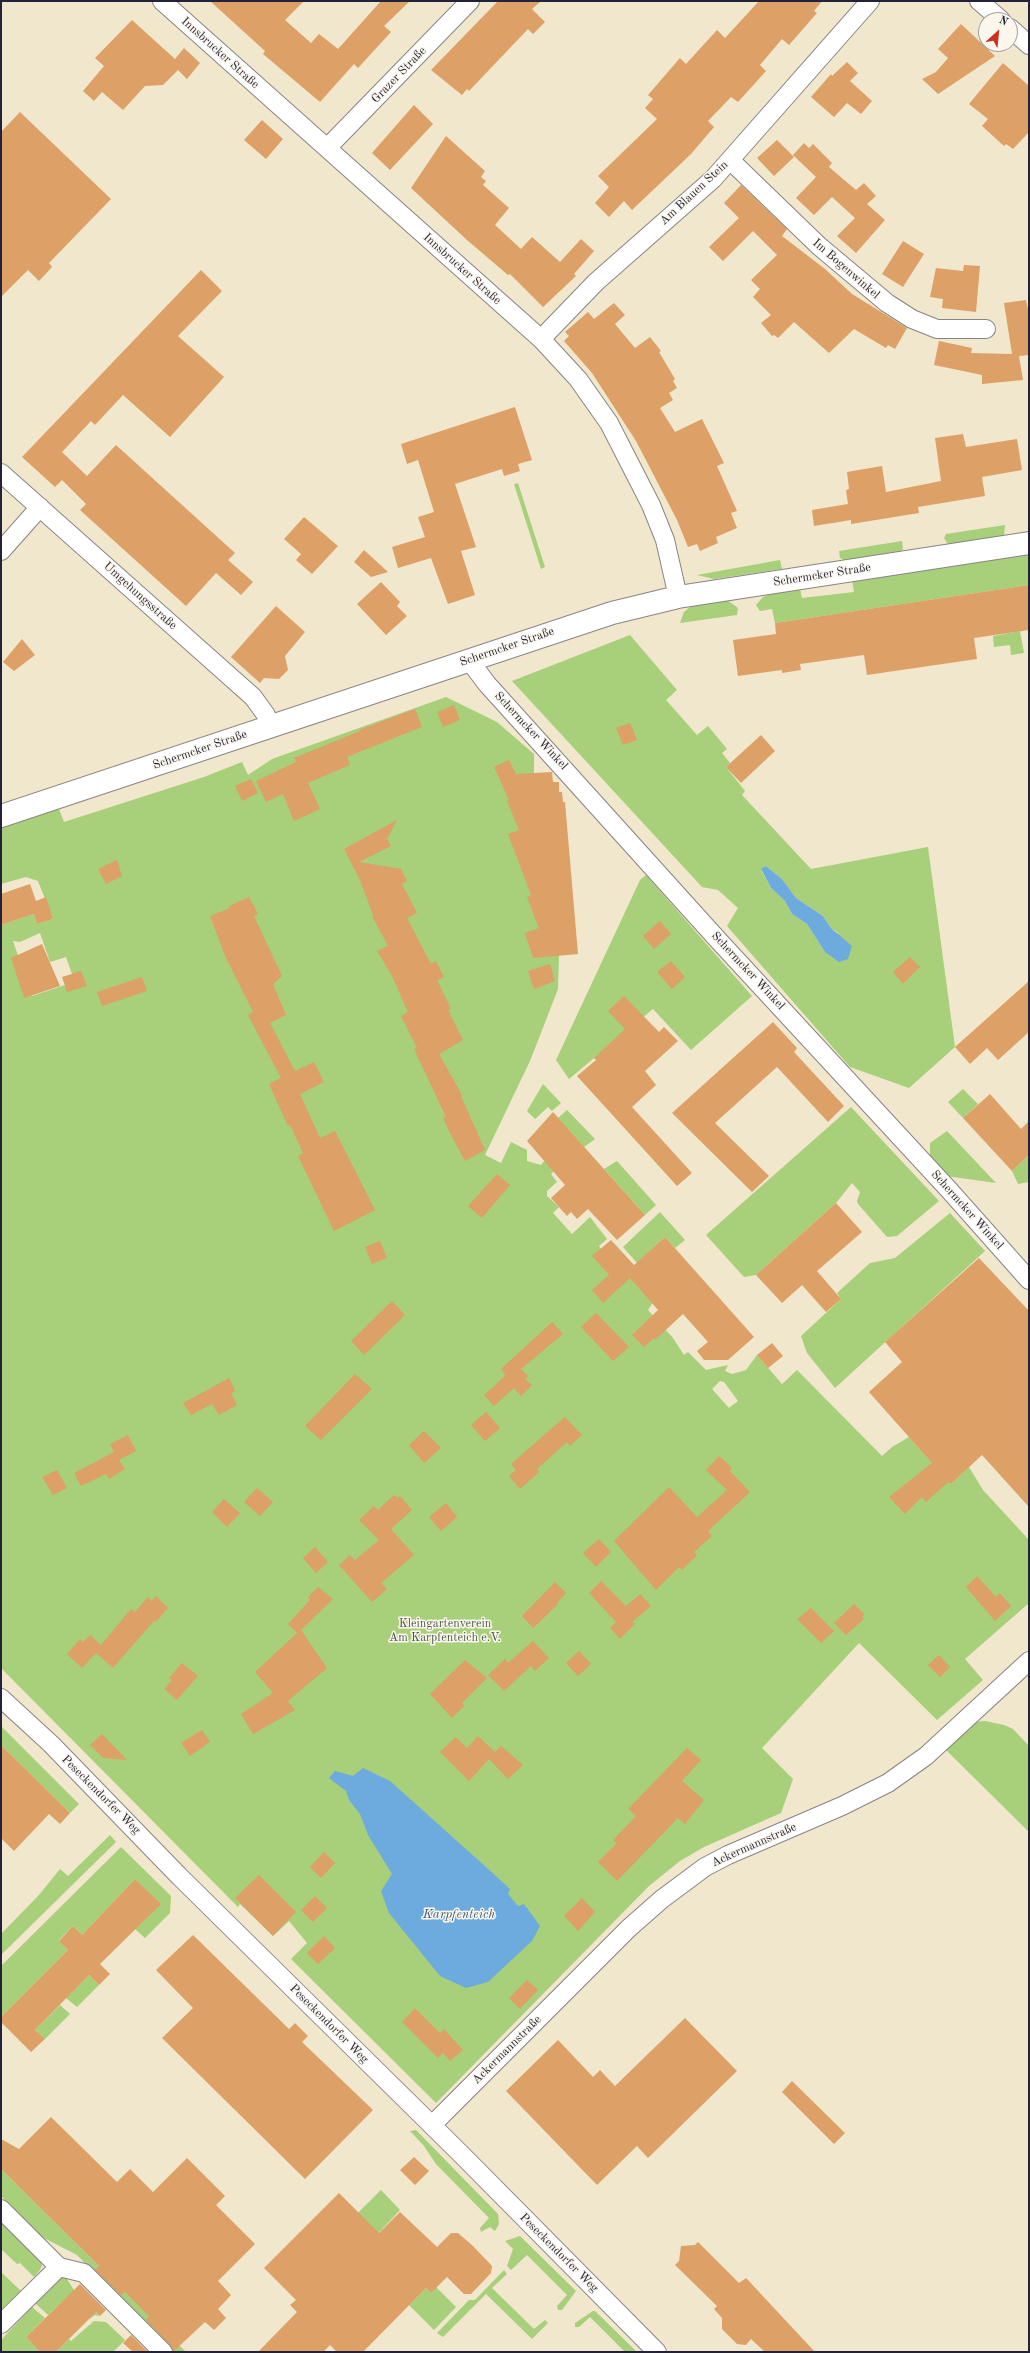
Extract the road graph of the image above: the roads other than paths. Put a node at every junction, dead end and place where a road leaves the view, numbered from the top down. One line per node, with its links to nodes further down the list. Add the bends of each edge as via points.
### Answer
1 (162, 1): 8 (street, Innsbrucker Straße)
2 (470, 1): 8 (street, Grazer Straße)
3 (870, 1): 9 (street, Am Blauen Stein)
4 (979, 1): 5 (street)
5 (991, 12)
6 (1018, 36): 7 (street)
7 (1029, 46)
8 (327, 148): 11 (street, Innsbrucker Straße)
9 (730, 160): 10 (street, Im Bogenwinkel, via 819,246 887,303 912,319 937,329); 11 (street, Am Blauen Stein, via 713,179 596,282)
10 (986, 329)
11 (541, 339): 16 (street, Innsbrucker Straße, via 578,379 609,423 636,472 664,540)
12 (1, 473): 13 (street, Umgehungsstraße)
13 (40, 507): 15 (street); 18 (street, Umgehungsstraße, via 253,697 266,715)
14 (1029, 543): 16 (main road, Schermcker Straße)
15 (1, 551)
16 (678, 597): 17 (main road, Schermcker Straße, via 612,613)
17 (469, 660): 18 (main road, Schermcker Straße); 20 (street, Schermcker Winkel, via 487,684 719,941)
18 (270, 726): 19 (main road, Schermcker Straße)
19 (1, 816)
20 (1029, 1280)
21 (1029, 1661): 23 (street, Ackermannstraße, via 926,1756 888,1783 842,1806 722,1858 705,1867 662,1899 629,1928)
22 (1, 1698): 23 (street, Peseckendorfer Weg, via 51,1744 179,1876)
23 (432, 2126): 28 (street, Peseckendorfer Weg)
24 (1, 2209): 25 (street)
25 (59, 2266): 26 (street); 27 (street, via 84,2273)
26 (1, 2324)
27 (163, 2352)
28 (657, 2352)

